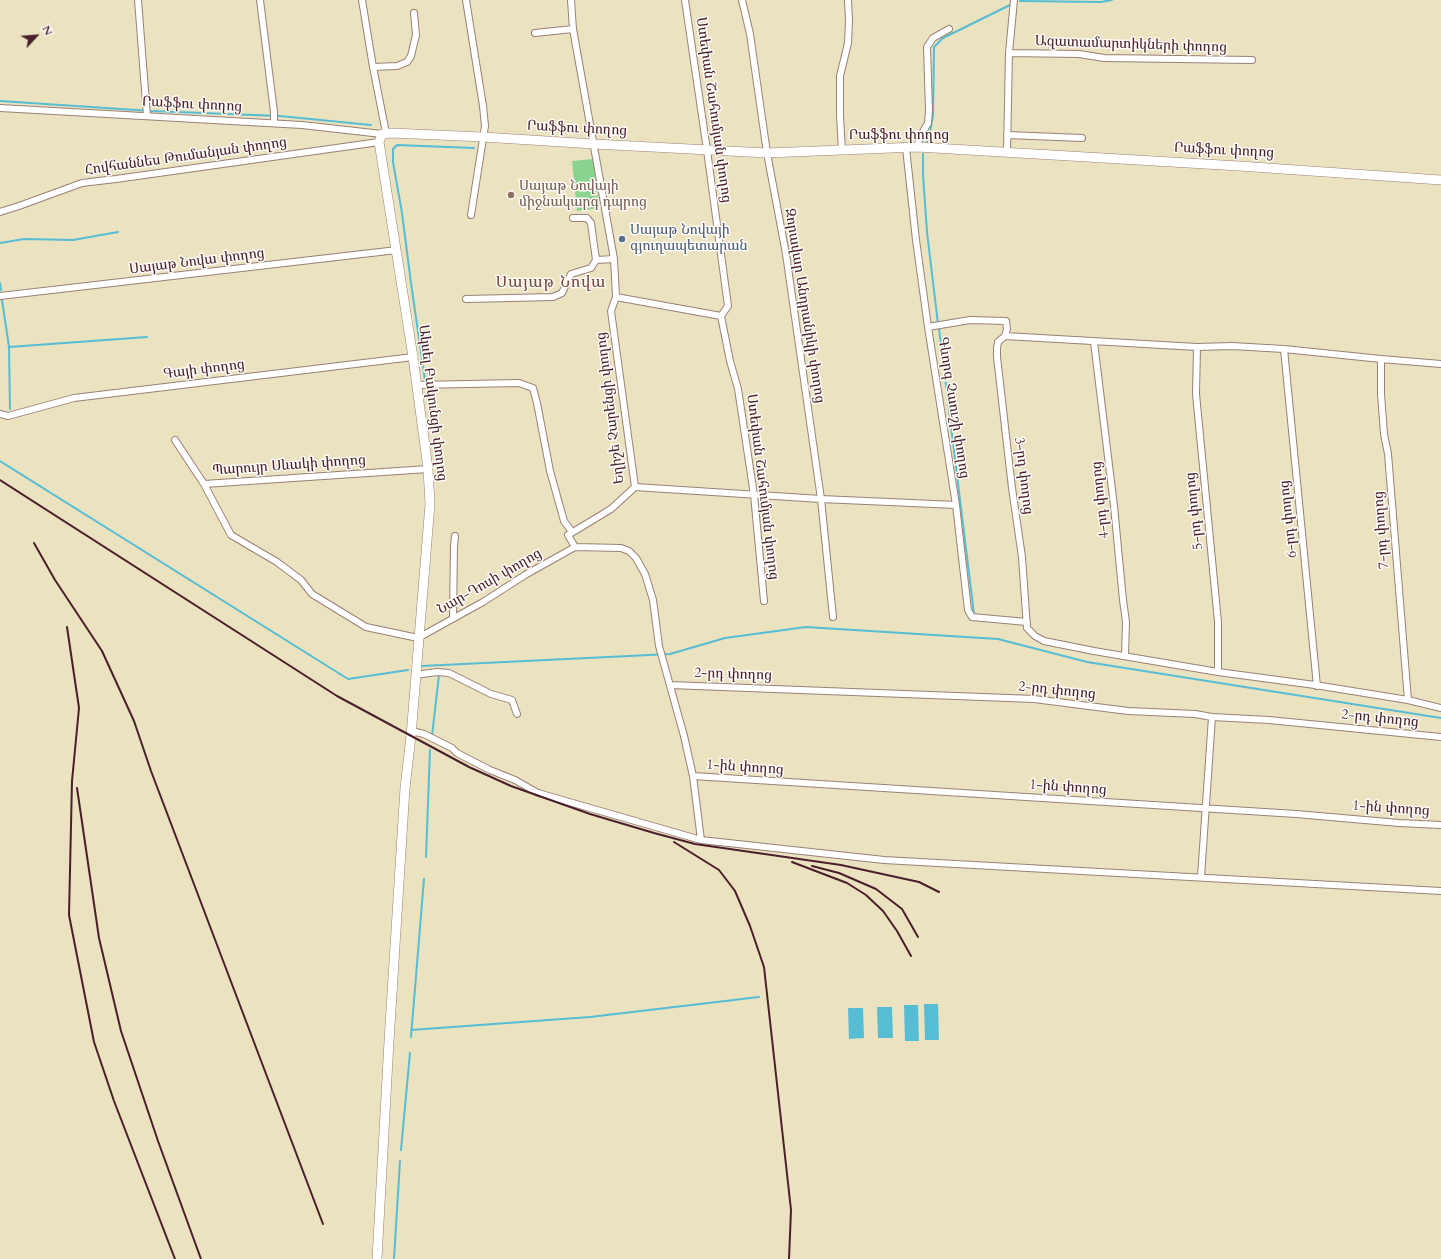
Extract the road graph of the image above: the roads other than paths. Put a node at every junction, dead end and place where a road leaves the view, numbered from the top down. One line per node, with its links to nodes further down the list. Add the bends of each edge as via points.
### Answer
1 (138, 0): 18 (street)
2 (260, 0): 19 (street)
3 (362, 0): 16 (street)
4 (466, 0): 22 (street, via 484,106)
5 (571, 0): 11 (street, Եղիշե Չարենցի փողոց)
6 (685, 0): 27 (street, Ստեփան Շահումյան փողոց)
7 (742, 0): 30 (street, Զորավար Անդրանիկի փողոց, via 750,34)
8 (848, 0): 28 (street, via 848,43 840,76)
9 (1014, 0): 14 (street)
10 (414, 13): 16 (street, via 416,35 407,62 397,66)
11 (573, 29): 13 (street); 24 (street, Եղիշե Չարենցի փողոց)
12 (949, 29): 25 (street, via 933,38 927,47 928,123)
13 (535, 33)
14 (1009, 53): 15 (street, Ազատամարտիկների փողոց, via 1079,54 1104,58); 20 (street)
15 (1252, 60)
16 (373, 67): 21 (street)
17 (0, 108): 18 (street, Րաֆֆու փողոց)
18 (147, 113): 19 (street, Րաֆֆու փողոց)
19 (274, 123): 21 (street, Րաֆֆու փողոց, via 302,124)
20 (1007, 135): 23 (street); 29 (street)
21 (382, 136): 22 (main road, Րաֆֆու փողոց); 32 (street, Հովհաննես Թումանյան փողոց, via 82,183); 35 (main road, Ակսել Բակունցի փողոց)
22 (483, 137): 24 (main road, Րաֆֆու փողոց); 33 (street)
23 (1082, 138)
24 (594, 144): 27 (main road, Րաֆֆու փողոց); 36 (street, Եղիշե Չարենցի փողոց)
25 (917, 147): 26 (main road, Րաֆֆու փողոց); 29 (main road, Րաֆֆու փողոց)
26 (906, 148): 28 (main road, Րաֆֆու փողոց); 42 (street, Գևորգ Չաուշի փողոց)
27 (707, 150): 30 (main road, Րաֆֆու փողոց); 41 (street, Ստեփան Շահումյան փողոց, via 728,306)
28 (842, 150): 30 (main road, Րաֆֆու փողոց)
29 (1007, 152): 31 (main road, Րաֆֆու փողոց)
30 (767, 153): 57 (street, Զորավար Անդրանիկի փողոց, via 786,254)
31 (1441, 180)
32 (0, 212)
33 (471, 215)
34 (572, 218): 37 (street, via 587,218 591,223)
35 (397, 250): 38 (street, Սայաթ Նովա փողոց); 47 (main road, Ակսել Բակունցի փողոց)
36 (614, 259): 37 (street); 39 (street, Եղիշե Չարենցի փողոց)
37 (596, 260): 40 (street, via 592,268 571,274 562,292 553,297)
38 (0, 296)
39 (616, 297): 41 (street); 55 (street, Եղիշե Չարենցի փողոց, via 611,310)
40 (466, 299)
41 (721, 316): 56 (street, Ստեփան Շահումյան փողոց, via 738,389)
42 (928, 327): 43 (street, via 970,320 1006,321 1007,329); 58 (street, Գևորգ Չաուշի փողոց)
43 (1004, 336): 44 (street); 65 (street, 3-րդ փողոց, via 998,342 997,357 1022,557)
44 (1094, 342): 45 (street); 67 (street, 4-րդ փողոց, via 1126,622)
45 (1197, 347): 46 (street); 68 (street, 5-րդ փողոց, via 1196,394 1218,622)
46 (1284, 349): 48 (street); 71 (street, 6-րդ փողոց)
47 (413, 357): 50 (main road, Ակսել Բակունցի փողոց); 51 (street, Գայի փողոց, via 74,398 8,416)
48 (1381, 359): 49 (street); 72 (street, 7-րդ փողոց, via 1384,434 1388,454)
49 (1441, 364)
50 (416, 385): 53 (main road, Ակսել Բակունցի փողոց); 59 (street, via 519,383 533,388 550,471 564,521)
51 (0, 414)
52 (175, 440): 54 (street, Պարույր Սևակի փողոց)
53 (428, 469): 54 (street, Պարույր Սևակի փողոց); 66 (main road, Ակսել Բակունցի փողոց, via 430,504)
54 (204, 484): 66 (street, via 231,535 301,580 312,594 366,627)
55 (635, 487): 56 (street); 59 (street, Եղիշե Չարենցի փողոց, via 610,509)
56 (754, 495): 57 (street); 62 (street, Ստեփան Շահումյան փողոց)
57 (820, 499): 58 (street); 63 (street, Զորավար Անդրանիկի փողոց)
58 (956, 505): 65 (street, Գևորգ Չաուշի փողոց, via 968,610 972,617)
59 (572, 532): 61 (street, via 568,535)
60 (455, 536): 64 (street)
61 (575, 547): 64 (street, Նար-Դոսի փողոց); 70 (street, via 621,548 636,558 645,574 653,600 659,646)
62 (764, 601)
63 (833, 617)
64 (453, 618): 66 (street, Նար-Դոսի փողոց)
65 (1027, 622): 67 (street, via 1027,628 1044,641)
66 (418, 638): 69 (main road, Ակսել Բակունցի փողոց)
67 (1125, 656): 68 (street)
68 (1218, 672): 71 (street)
69 (415, 675): 74 (street, via 449,673 492,694 512,700); 76 (main road, Ակսել Բակունցի փողոց)
70 (670, 685): 75 (street, 2-րդ փողոց, via 1034,699 1128,711); 78 (street)
71 (1317, 686): 72 (street)
72 (1408, 700): 73 (street)
73 (1441, 708)
74 (517, 714)
75 (1212, 717): 77 (street, 2-րդ փողոց); 79 (street)
76 (411, 731): 81 (street, via 424,734 538,794); 84 (main road, Ակսել Բակունցի փողոց, via 400,859)
77 (1441, 737)
78 (693, 776): 79 (street, 1-ին փողոց); 81 (street)
79 (1206, 809): 80 (street, 1-ին փողոց); 82 (street)
80 (1441, 825)
81 (701, 840): 82 (street, via 884,860)
82 (1201, 877): 83 (street)
83 (1441, 891)
84 (378, 1259)

